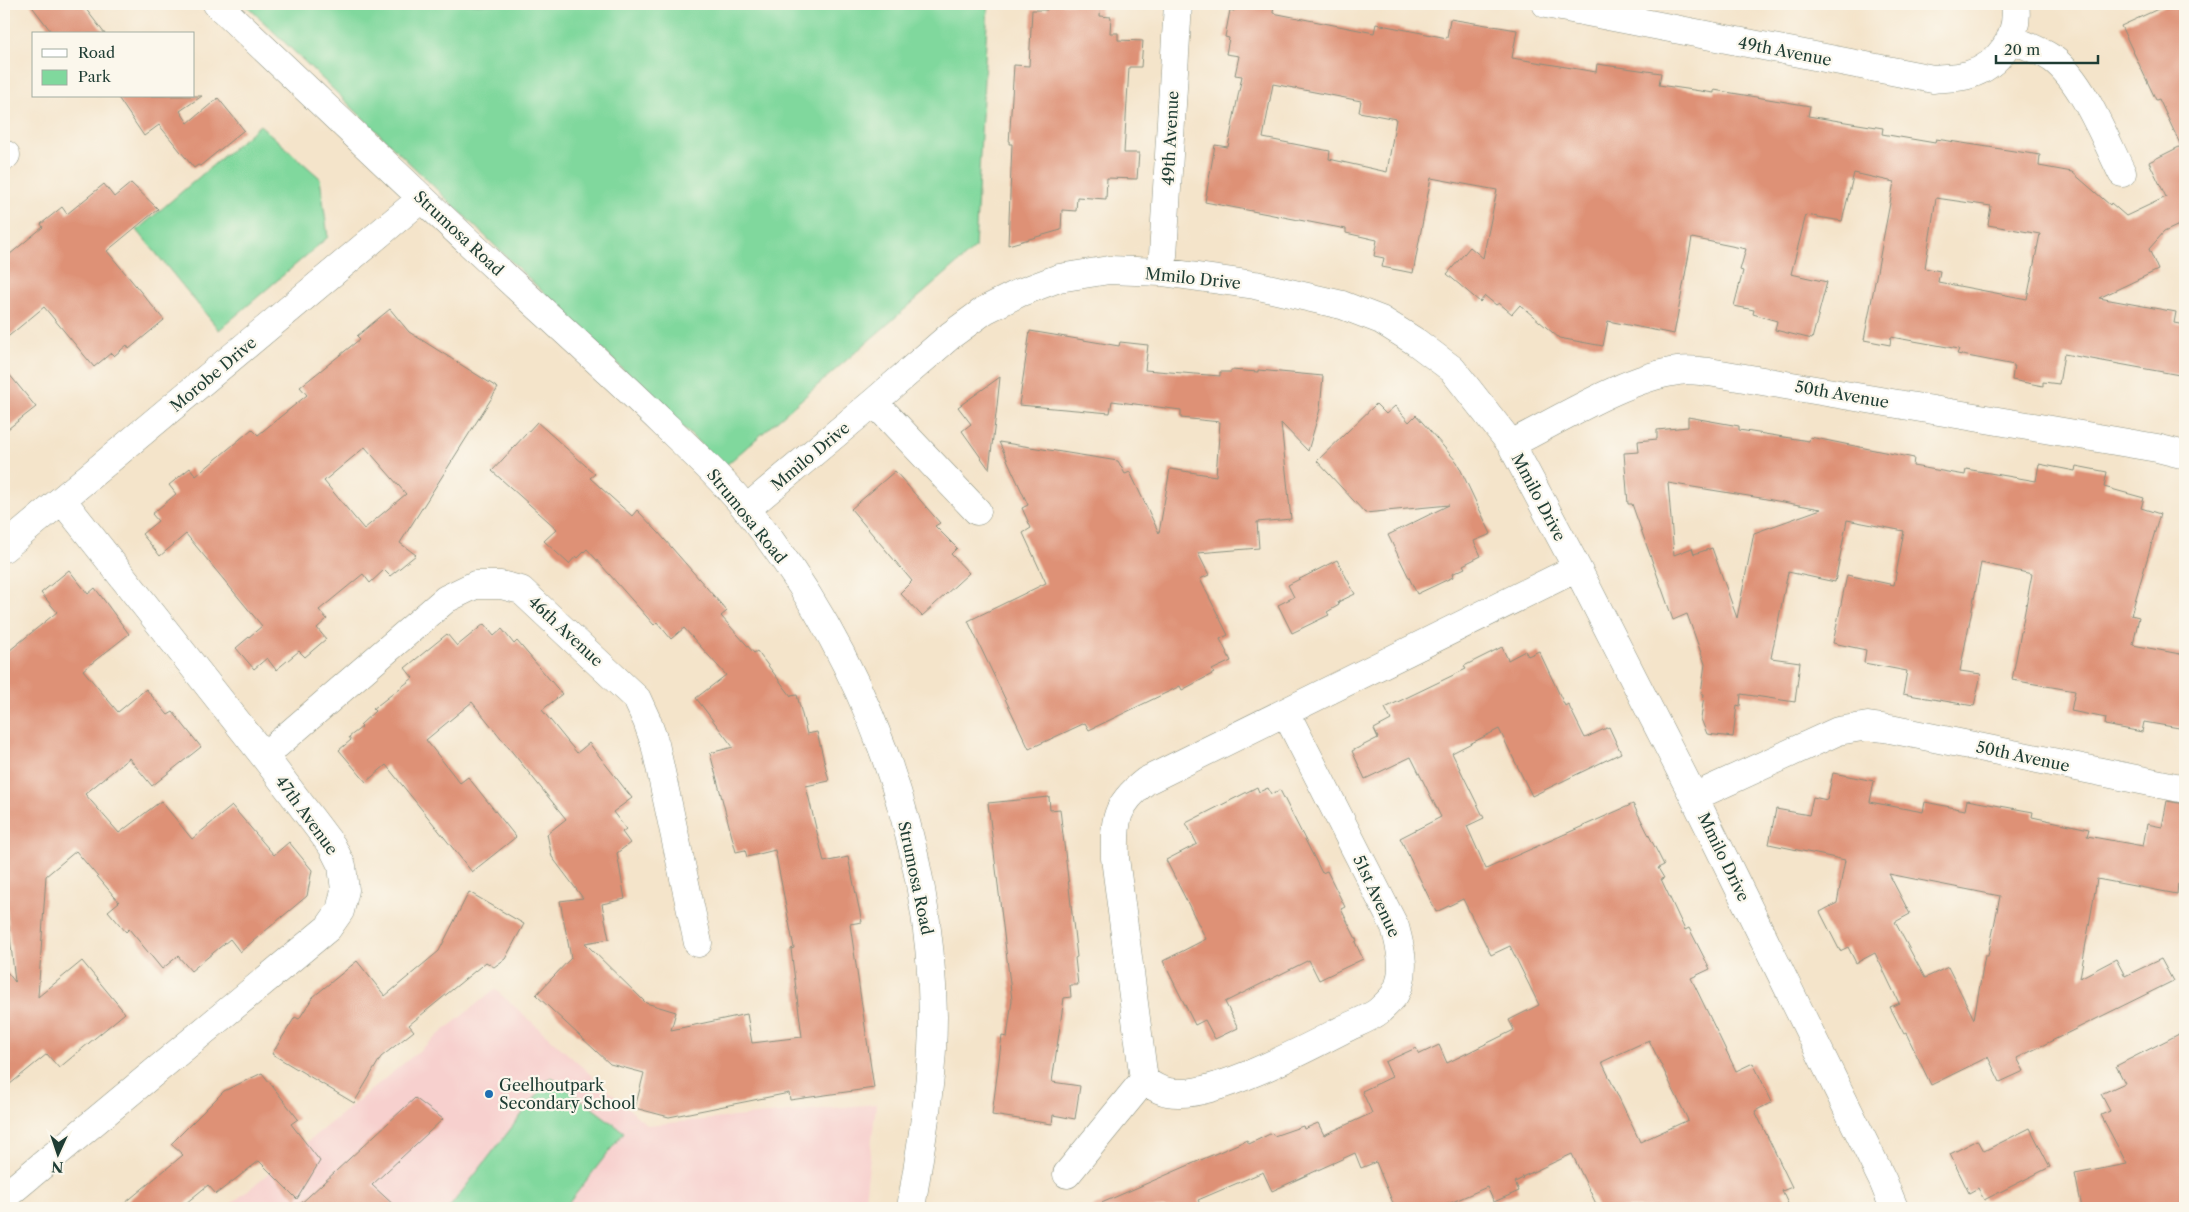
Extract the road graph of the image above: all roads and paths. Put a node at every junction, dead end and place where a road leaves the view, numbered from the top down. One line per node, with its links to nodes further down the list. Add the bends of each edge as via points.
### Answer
1 (217, 4): 7 (street, Strumosa Road)
2 (1178, 4): 8 (street, 49th Avenue)
3 (1546, 4): 5 (street, 49th Avenue, via 1933,80 1968,74 1994,62)
4 (2015, 4): 5 (street, 49th Avenue, via 2017,18)
5 (2011, 39): 6 (street, via 2044,53 2066,72 2080,91)
6 (2122, 173)
7 (421, 198): 12 (street, Morobe Drive); 13 (street, Strumosa Road, via 706,464)
8 (1162, 272): 9 (street, Mmilo Drive, via 1108,270 1059,278 1019,293 985,310 951,335); 10 (street, Mmilo Drive, via 1255,285 1342,305 1381,320 1452,369)
9 (874, 402): 13 (street, Mmilo Drive); 14 (street)
10 (1511, 444): 11 (street, 50th Avenue, via 1617,390 1655,375 1679,370 1728,375); 16 (street, Mmilo Drive)
11 (2185, 455)
12 (62, 500): 15 (street, Morobe Drive); 18 (street, 47th Avenue)
13 (746, 509): 25 (street, Strumosa Road, via 781,555 829,630 861,695 889,766 922,894 930,949 933,1020 929,1086)
14 (977, 511)
15 (4, 548)
16 (1577, 568): 17 (street); 20 (street, Mmilo Drive)
17 (1286, 713): 22 (street, via 1146,782 1129,794 1121,806 1114,838 1115,858); 22 (street, 51st Avenue, via 1395,927 1402,950 1400,981 1394,994 1378,1012 1226,1083 1179,1094 1159,1090)
18 (264, 756): 21 (street, 46th Avenue, via 446,599 475,585 501,585 521,590 637,699 655,744); 24 (street, 47th Avenue, via 332,846 342,866 346,890 340,911 328,928)
19 (2185, 789): 20 (street, 50th Avenue, via 1868,726 1838,731)
20 (1694, 797): 26 (street, Mmilo Drive)
21 (698, 943)
22 (1144, 1080): 23 (street)
23 (1067, 1174)
24 (4, 1197)
25 (911, 1208)
26 (1894, 1208)

